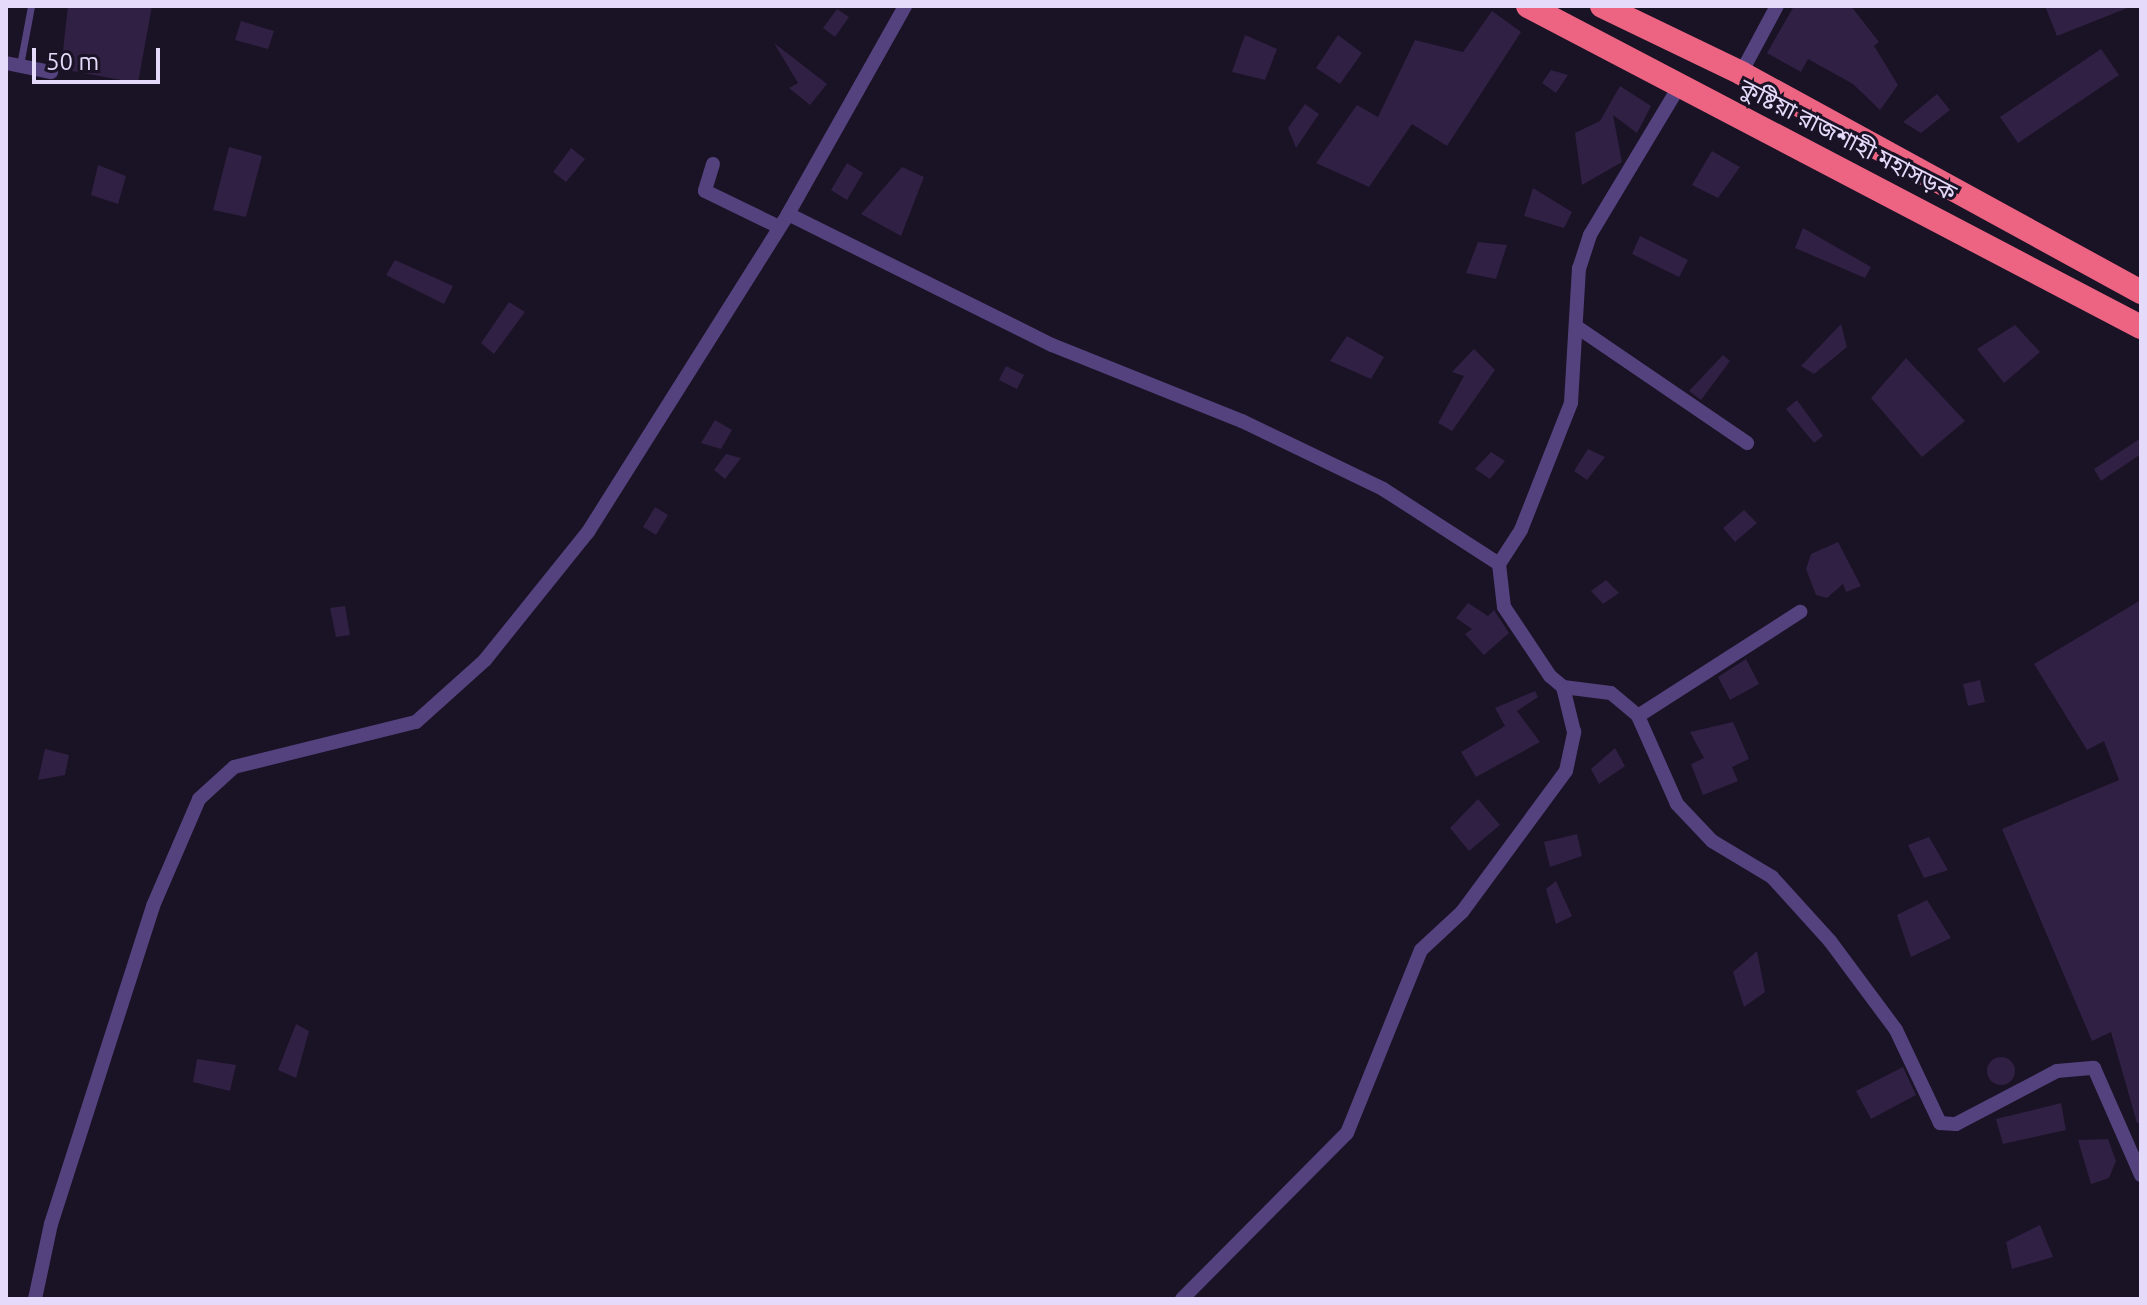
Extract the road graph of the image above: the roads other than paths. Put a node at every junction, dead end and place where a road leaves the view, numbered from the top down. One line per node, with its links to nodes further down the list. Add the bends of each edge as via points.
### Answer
1 (31, 6): 6 (lane)
2 (905, 6): 13 (street)
3 (1528, 6): 9 (highway, কুষ্টিয়া রাজশাহী মহাসড়ক)
4 (1602, 6): 8 (highway, কুষ্টিয়া রাজশাহী মহাসড়ক)
5 (1777, 6): 8 (street)
6 (13, 64): 7 (street)
7 (51, 72)
8 (1741, 73): 10 (highway, কুষ্টিয়া রাজশাহী মহাসড়ক)
9 (1680, 85): 11 (highway, কুষ্টিয়া রাজশাহী মহাসড়ক); 16 (street, via 1590,235 1579,268)
10 (1803, 107): 11 (highway); 15 (highway, কুষ্টিয়া রাজশাহী মহাসড়ক)
11 (1784, 138): 17 (highway, কুষ্টিয়া রাজশাহী মহাসড়ক)
12 (713, 164): 14 (street, via 705,191)
13 (788, 214): 14 (street); 19 (street, via 1052,345 1242,421 1383,489)
14 (779, 227): 24 (street, via 588,532 485,660 416,722 234,767 199,799 144,935 51,1224)
15 (2141, 292)
16 (1577, 327): 18 (street); 19 (street, via 1571,403 1521,530)
17 (2141, 327)
18 (1747, 443)
19 (1499, 564): 21 (street, via 1504,607)
20 (1800, 612): 22 (street)
21 (1563, 687): 22 (street, via 1611,693); 25 (street, via 1574,732 1566,771 1462,912 1421,950 1347,1133)
22 (1638, 716): 23 (street, via 1677,804 1712,841 1772,877 1830,941 1896,1030 1940,1123 1956,1124 2057,1071 2094,1068 2103,1075)
23 (2141, 1175)
24 (35, 1299)
25 (1182, 1299)

